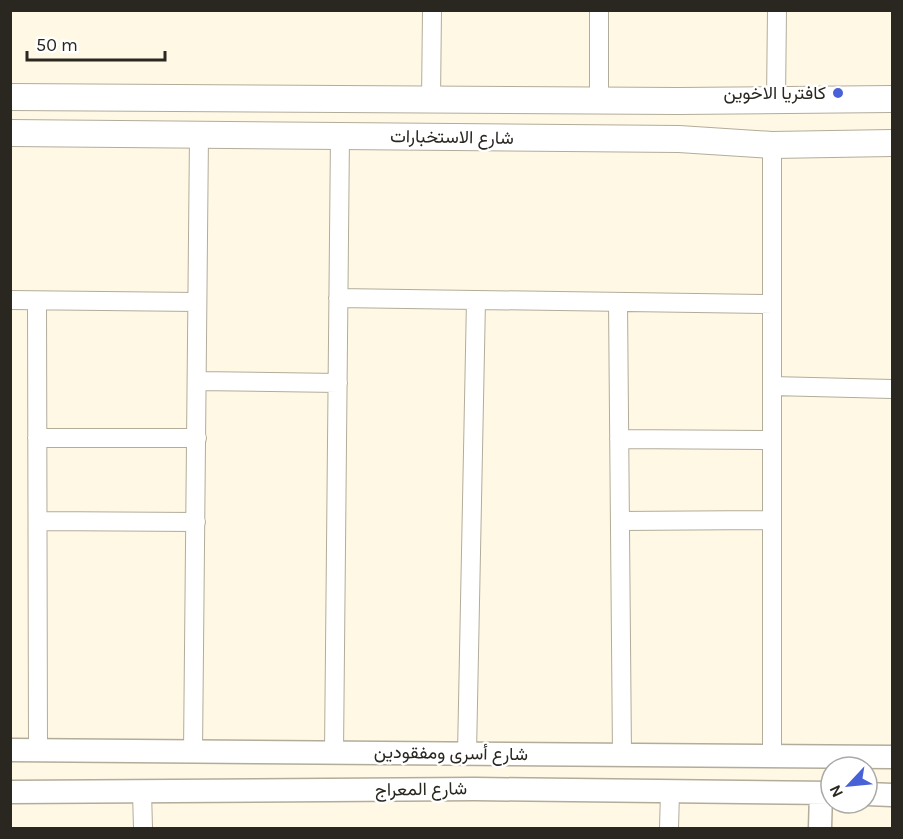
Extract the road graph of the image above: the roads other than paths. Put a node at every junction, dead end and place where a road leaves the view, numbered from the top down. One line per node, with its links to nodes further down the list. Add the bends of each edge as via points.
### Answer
1 (432, 10): 6 (street)
2 (599, 10): 7 (street)
3 (777, 10): 8 (street)
4 (10, 97): 6 (main road, شارع الاستخبارات)
5 (892, 99): 8 (main road, شارع الاستخبارات)
6 (431, 100): 7 (main road, شارع الاستخبارات)
7 (599, 100): 9 (main road, شارع الاستخبارات)
8 (776, 100): 9 (main road, شارع الاستخبارات)
9 (678, 101): 13 (main road)
10 (10, 133): 11 (main road, شارع الاستخبارات)
11 (199, 135): 12 (main road, شارع الاستخبارات); 20 (street)
12 (340, 135): 13 (main road, شارع الاستخبارات); 16 (street)
13 (679, 140): 15 (main road, شارع الاستخبارات)
14 (892, 143): 15 (main road, شارع الاستخبارات)
15 (772, 145): 22 (street)
16 (338, 298): 18 (street); 24 (street)
17 (10, 300): 19 (street)
18 (476, 300): 21 (street); 39 (street)
19 (37, 301): 20 (street); 27 (street)
20 (197, 302): 23 (street)
21 (618, 302): 22 (street); 29 (street)
22 (772, 304): 25 (street)
23 (197, 381): 24 (street); 28 (street)
24 (338, 383): 38 (street)
25 (772, 386): 26 (street); 30 (street)
26 (892, 388)
27 (37, 438): 28 (street); 32 (street)
28 (197, 438): 34 (street)
29 (619, 439): 30 (street); 33 (street)
30 (772, 440): 31 (street)
31 (772, 520): 33 (street); 41 (street)
32 (38, 521): 34 (street); 36 (street)
33 (620, 521): 40 (street)
34 (196, 522): 37 (street)
35 (10, 750): 36 (street, شارع أسرى ومفقودين)
36 (38, 750): 37 (street, شارع أسرى ومفقودين)
37 (193, 752): 38 (street, شارع أسرى ومفقودين)
38 (334, 752): 39 (street, شارع أسرى ومفقودين)
39 (467, 754): 40 (street, شارع أسرى ومفقودين)
40 (622, 755): 41 (street, شارع أسرى ومفقودين)
41 (772, 756): 42 (street, شارع أسرى ومفقودين)
42 (892, 757)
43 (10, 792): 44 (street, شارع المعراج)
44 (142, 792): 45 (street, شارع المعراج); 47 (street)
45 (670, 792): 46 (street, شارع المعراج); 48 (street)
46 (819, 793)
47 (143, 828)
48 (669, 828)

